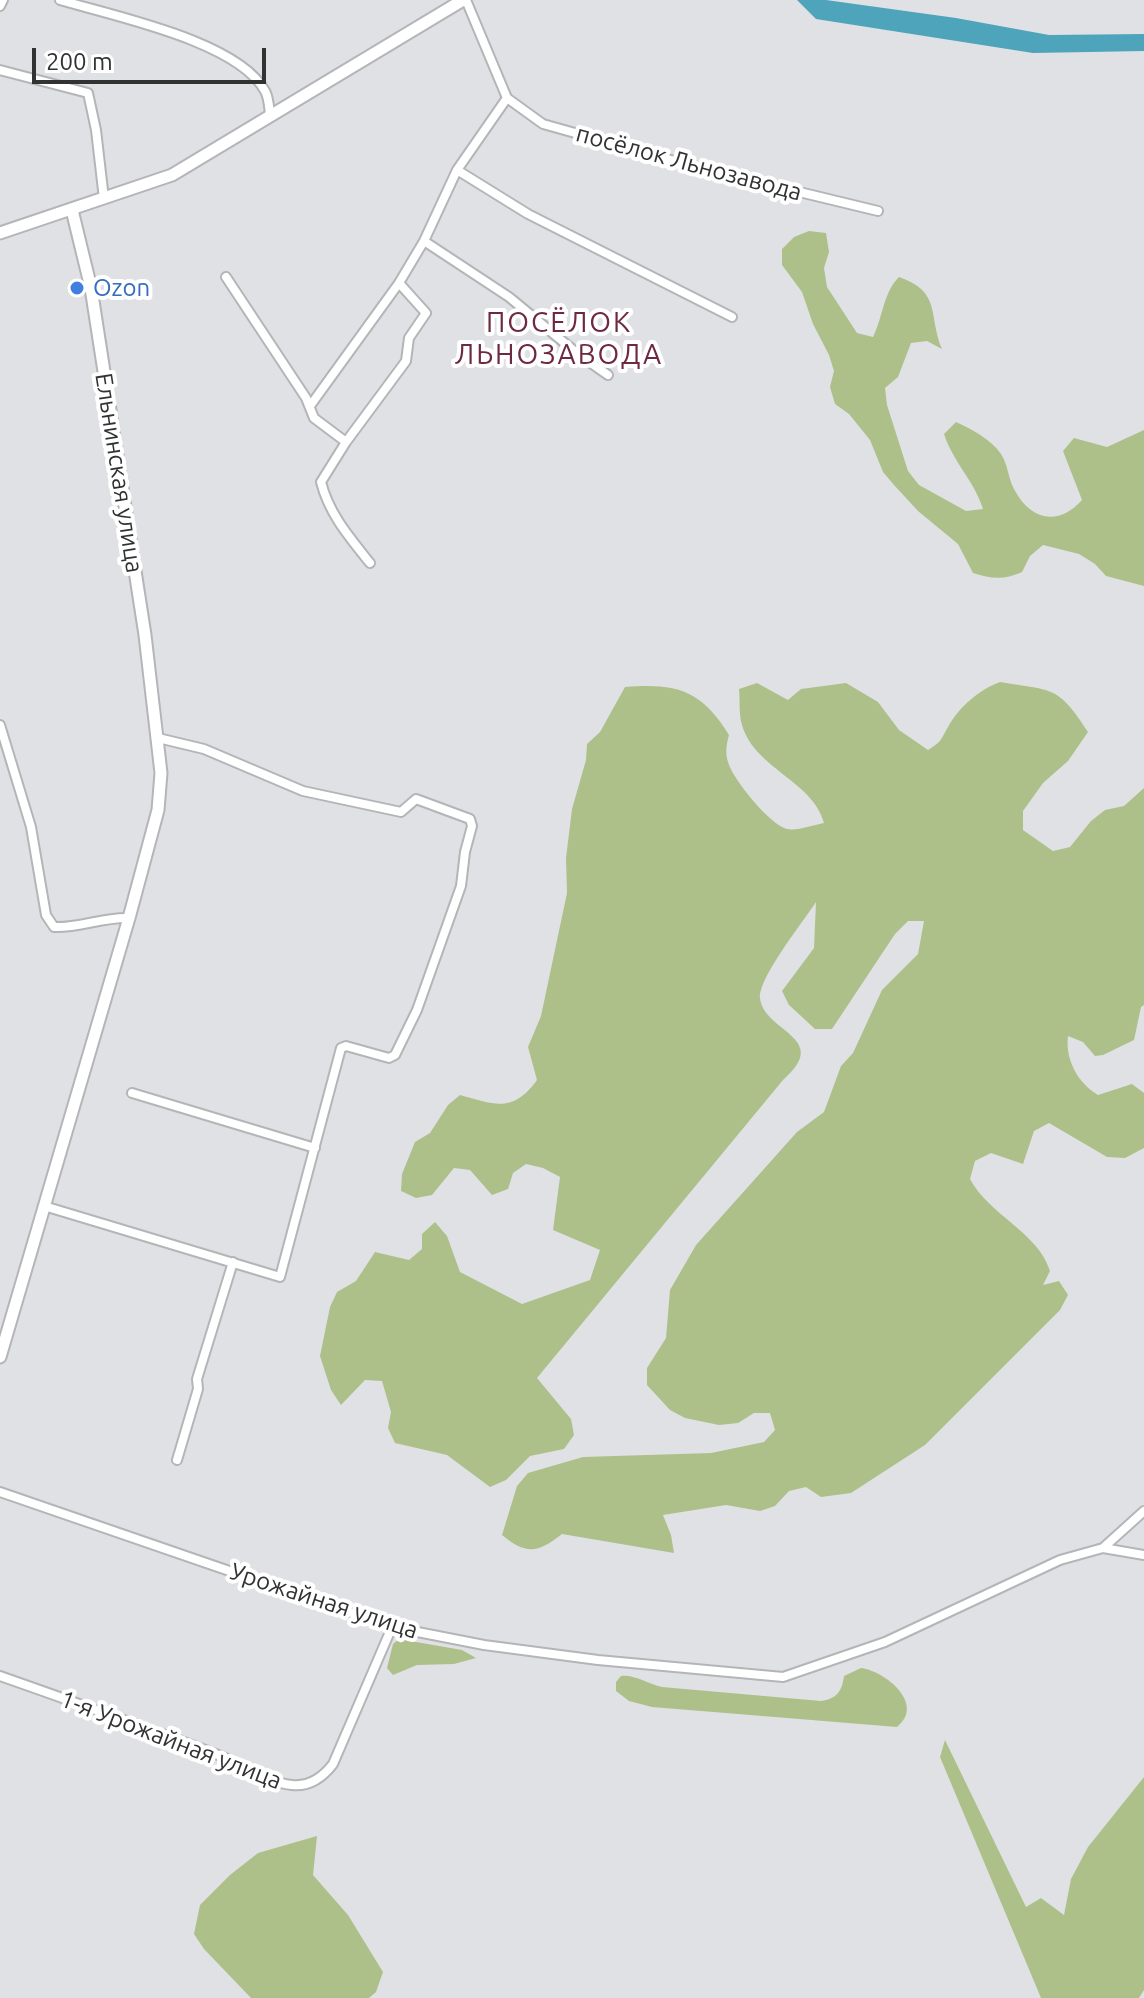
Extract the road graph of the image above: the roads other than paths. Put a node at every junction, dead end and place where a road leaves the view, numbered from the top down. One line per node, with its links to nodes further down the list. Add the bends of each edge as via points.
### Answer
1 (3, 0): 4 (street)
2 (60, 0): 7 (street, via 198,42 237,63 267,93)
3 (464, 0): 6 (street); 7 (main road)
4 (0, 6)
5 (0, 70): 9 (street, via 88,93)
6 (507, 98): 8 (street); 11 (street, посёлок Льнозавода, via 543,124)
7 (270, 115): 9 (main road, via 172,175)
8 (457, 170): 13 (street); 16 (street, via 528,214)
9 (104, 199): 10 (main road)
10 (72, 210): 12 (main road); 22 (main road, Ельнинская улица, via 91,288)
11 (878, 211)
12 (0, 233)
13 (424, 241): 15 (street); 17 (street, via 509,297)
14 (226, 277): 18 (street)
15 (399, 283): 18 (street); 19 (street, via 426,313 409,338 406,361)
16 (732, 317)
17 (608, 375)
18 (308, 402): 19 (street, via 314,418)
19 (343, 445): 20 (street, via 321,482 326,502)
20 (370, 563)
21 (0, 725): 23 (street, via 31,827 46,915 54,927)
22 (158, 738): 23 (main road, Ельнинская улица, via 158,810); 25 (street, via 204,749 303,791 401,812 416,799 470,819 461,886 417,1010 389,1058 341,1048)
23 (129, 918): 26 (main road, Ельнинская улица)
24 (132, 1093): 25 (street)
25 (315, 1148): 27 (street, via 280,1277)
26 (44, 1206): 27 (street); 28 (main road, Ельнинская улица)
27 (233, 1262): 29 (street)
28 (0, 1357)
29 (177, 1460)
30 (0, 1492): 34 (street, Урожайная улица)
31 (1144, 1511): 32 (street)
32 (1103, 1548): 33 (street); 34 (street, Урожайная улица, via 1060,1560 885,1642 783,1677 556,1655)
33 (1144, 1555)
34 (392, 1627): 35 (street, 1-я Урожайная улица, via 333,1764 311,1784 278,1782 217,1754)
35 (0, 1676)

